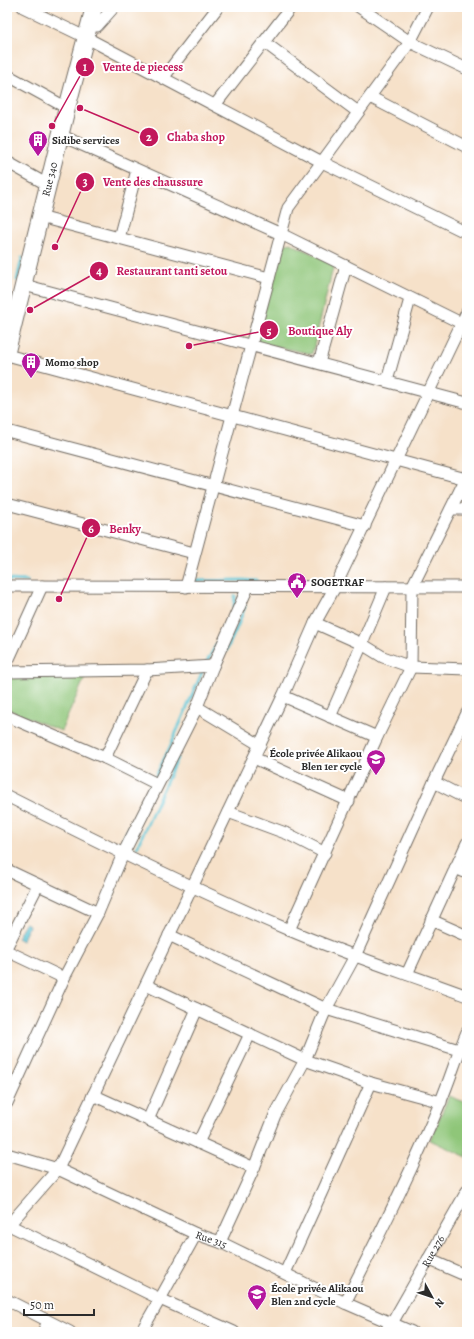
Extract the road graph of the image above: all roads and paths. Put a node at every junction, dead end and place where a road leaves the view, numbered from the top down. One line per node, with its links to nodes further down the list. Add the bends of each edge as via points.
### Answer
1 (23, 7): 8 (street)
2 (94, 7): 8 (street, Rue 340)
3 (114, 7): 8 (street, via 97,26)
4 (218, 7): 13 (street)
5 (291, 7): 9 (street)
6 (359, 7): 10 (street)
7 (428, 7): 10 (street)
8 (87, 31): 13 (street); 16 (street, Rue 340)
9 (264, 42): 15 (street); 17 (street)
10 (410, 42): 11 (street); 14 (street)
11 (466, 65)
12 (7, 75): 16 (street)
13 (163, 78): 15 (street)
14 (370, 97): 17 (street); 19 (street)
15 (215, 105): 21 (street)
16 (67, 108): 18 (street, Rue 340)
17 (358, 112): 21 (street)
18 (60, 135): 22 (street); 23 (street, Rue 340)
19 (467, 147)
20 (7, 162): 23 (street)
21 (322, 162): 25 (street); 26 (street, via 288,208)
22 (137, 170): 26 (street); 27 (street)
23 (48, 185): 24 (street, Rue 340)
24 (40, 217): 27 (street); 30 (street, Rue 340)
25 (467, 233)
26 (281, 234): 28 (street); 29 (street)
27 (119, 238): 29 (street)
28 (346, 266): 31 (street); 38 (street)
29 (269, 278): 35 (street)
30 (24, 285): 32 (street, Rue 340); 35 (street)
31 (410, 299): 34 (street); 39 (street)
32 (12, 307): 36 (street, Rue 340)
33 (467, 312): 34 (street)
34 (461, 324): 40 (street)
35 (251, 345): 38 (street); 42 (street)
36 (7, 352)
37 (7, 355): 42 (street)
38 (319, 363): 39 (street)
39 (387, 381): 40 (street)
40 (428, 393): 41 (street); 44 (street)
41 (467, 403)
42 (232, 415): 44 (street); 46 (street)
43 (7, 431): 46 (street)
44 (396, 459): 45 (street); 50 (street)
45 (466, 478): 48 (street)
46 (213, 486): 50 (street); 51 (street)
47 (7, 504): 51 (street)
48 (451, 509): 49 (street); 58 (street)
49 (467, 509)
50 (364, 526): 56 (street)
51 (194, 554): 54 (street)
52 (7, 586): 53 (street)
53 (42, 586): 54 (street); 62 (street)
54 (186, 587): 55 (street)
55 (248, 587): 56 (street); 63 (street)
56 (335, 587): 57 (street); 60 (street)
57 (386, 587): 58 (street); 61 (street)
58 (412, 587): 59 (street); 64 (street)
59 (467, 587)
60 (316, 623): 61 (street); 68 (street)
61 (362, 644): 64 (street, via 383,657); 72 (street)
62 (7, 663)
63 (213, 666): 66 (street); 69 (street)
64 (411, 667): 65 (street); 73 (street)
65 (467, 668)
66 (147, 670): 67 (street); 75 (street)
67 (7, 672)
68 (283, 696): 72 (street); 74 (street)
69 (197, 707): 74 (street); 78 (street)
70 (467, 713): 77 (street)
71 (7, 716): 75 (street)
72 (330, 717): 73 (street)
73 (377, 738): 81 (street)
74 (260, 745): 76 (street)
75 (105, 758): 78 (street)
76 (254, 758): 81 (street); 82 (street)
77 (434, 782): 80 (street); 98 (street)
78 (157, 784): 85 (street)
79 (7, 796): 85 (street)
80 (467, 799)
81 (349, 801): 84 (street)
82 (228, 812): 84 (street, via 288,834); 90 (street)
83 (467, 843): 86 (street)
84 (325, 853): 93 (street)
85 (123, 854): 90 (street); 91 (street)
86 (455, 868): 88 (street); 92 (street)
87 (7, 870): 89 (street)
88 (467, 873)
89 (38, 885): 91 (street); 96 (street)
90 (192, 887): 93 (street); 94 (street)
91 (98, 913): 100 (street)
92 (431, 920): 95 (street); 99 (street)
93 (290, 930): 98 (street)
94 (169, 935): 101 (street); 104 (street)
95 (467, 936)
96 (7, 946)
97 (7, 951): 100 (street)
98 (355, 956): 99 (street); 104 (street)
99 (407, 974): 102 (street)
100 (64, 978): 112 (street)
101 (146, 985): 103 (street); 110 (street)
102 (467, 996)
103 (197, 1009): 106 (street); 113 (street)
104 (326, 1009): 107 (street); 108 (street)
105 (467, 1032): 107 (street)
106 (250, 1034): 108 (street); 114 (street)
107 (459, 1050): 111 (street)
108 (304, 1060): 109 (street); 116 (street, via 275,1115)
109 (371, 1083): 111 (street); 123 (street)
110 (93, 1095): 113 (street); 117 (street)
111 (441, 1102): 127 (street)
112 (7, 1103)
113 (148, 1120): 114 (street)
114 (198, 1143): 116 (street)
115 (7, 1154): 117 (street, Rue 315)
116 (254, 1168): 121 (street)
117 (58, 1169): 119 (street); 120 (street, Rue 315)
118 (467, 1191): 122 (street, Rue 276)
119 (8, 1226): 125 (street)
120 (196, 1234): 121 (street, Rue 315); 125 (street)
121 (220, 1242): 123 (street, Rue 315)
122 (428, 1259): 124 (street); 129 (street, Rue 276)
123 (285, 1273): 127 (street, Rue 315)
124 (467, 1276)
125 (160, 1299): 132 (street); 133 (street)
126 (7, 1300): 128 (street)
127 (345, 1303): 129 (street, Rue 315)
128 (48, 1322): 130 (street); 131 (street)
129 (392, 1323): 134 (street, Rue 276); 135 (street, Rue 315)
130 (44, 1332)
131 (70, 1332)
132 (141, 1332)
133 (234, 1332)
134 (385, 1332)
135 (412, 1332)

